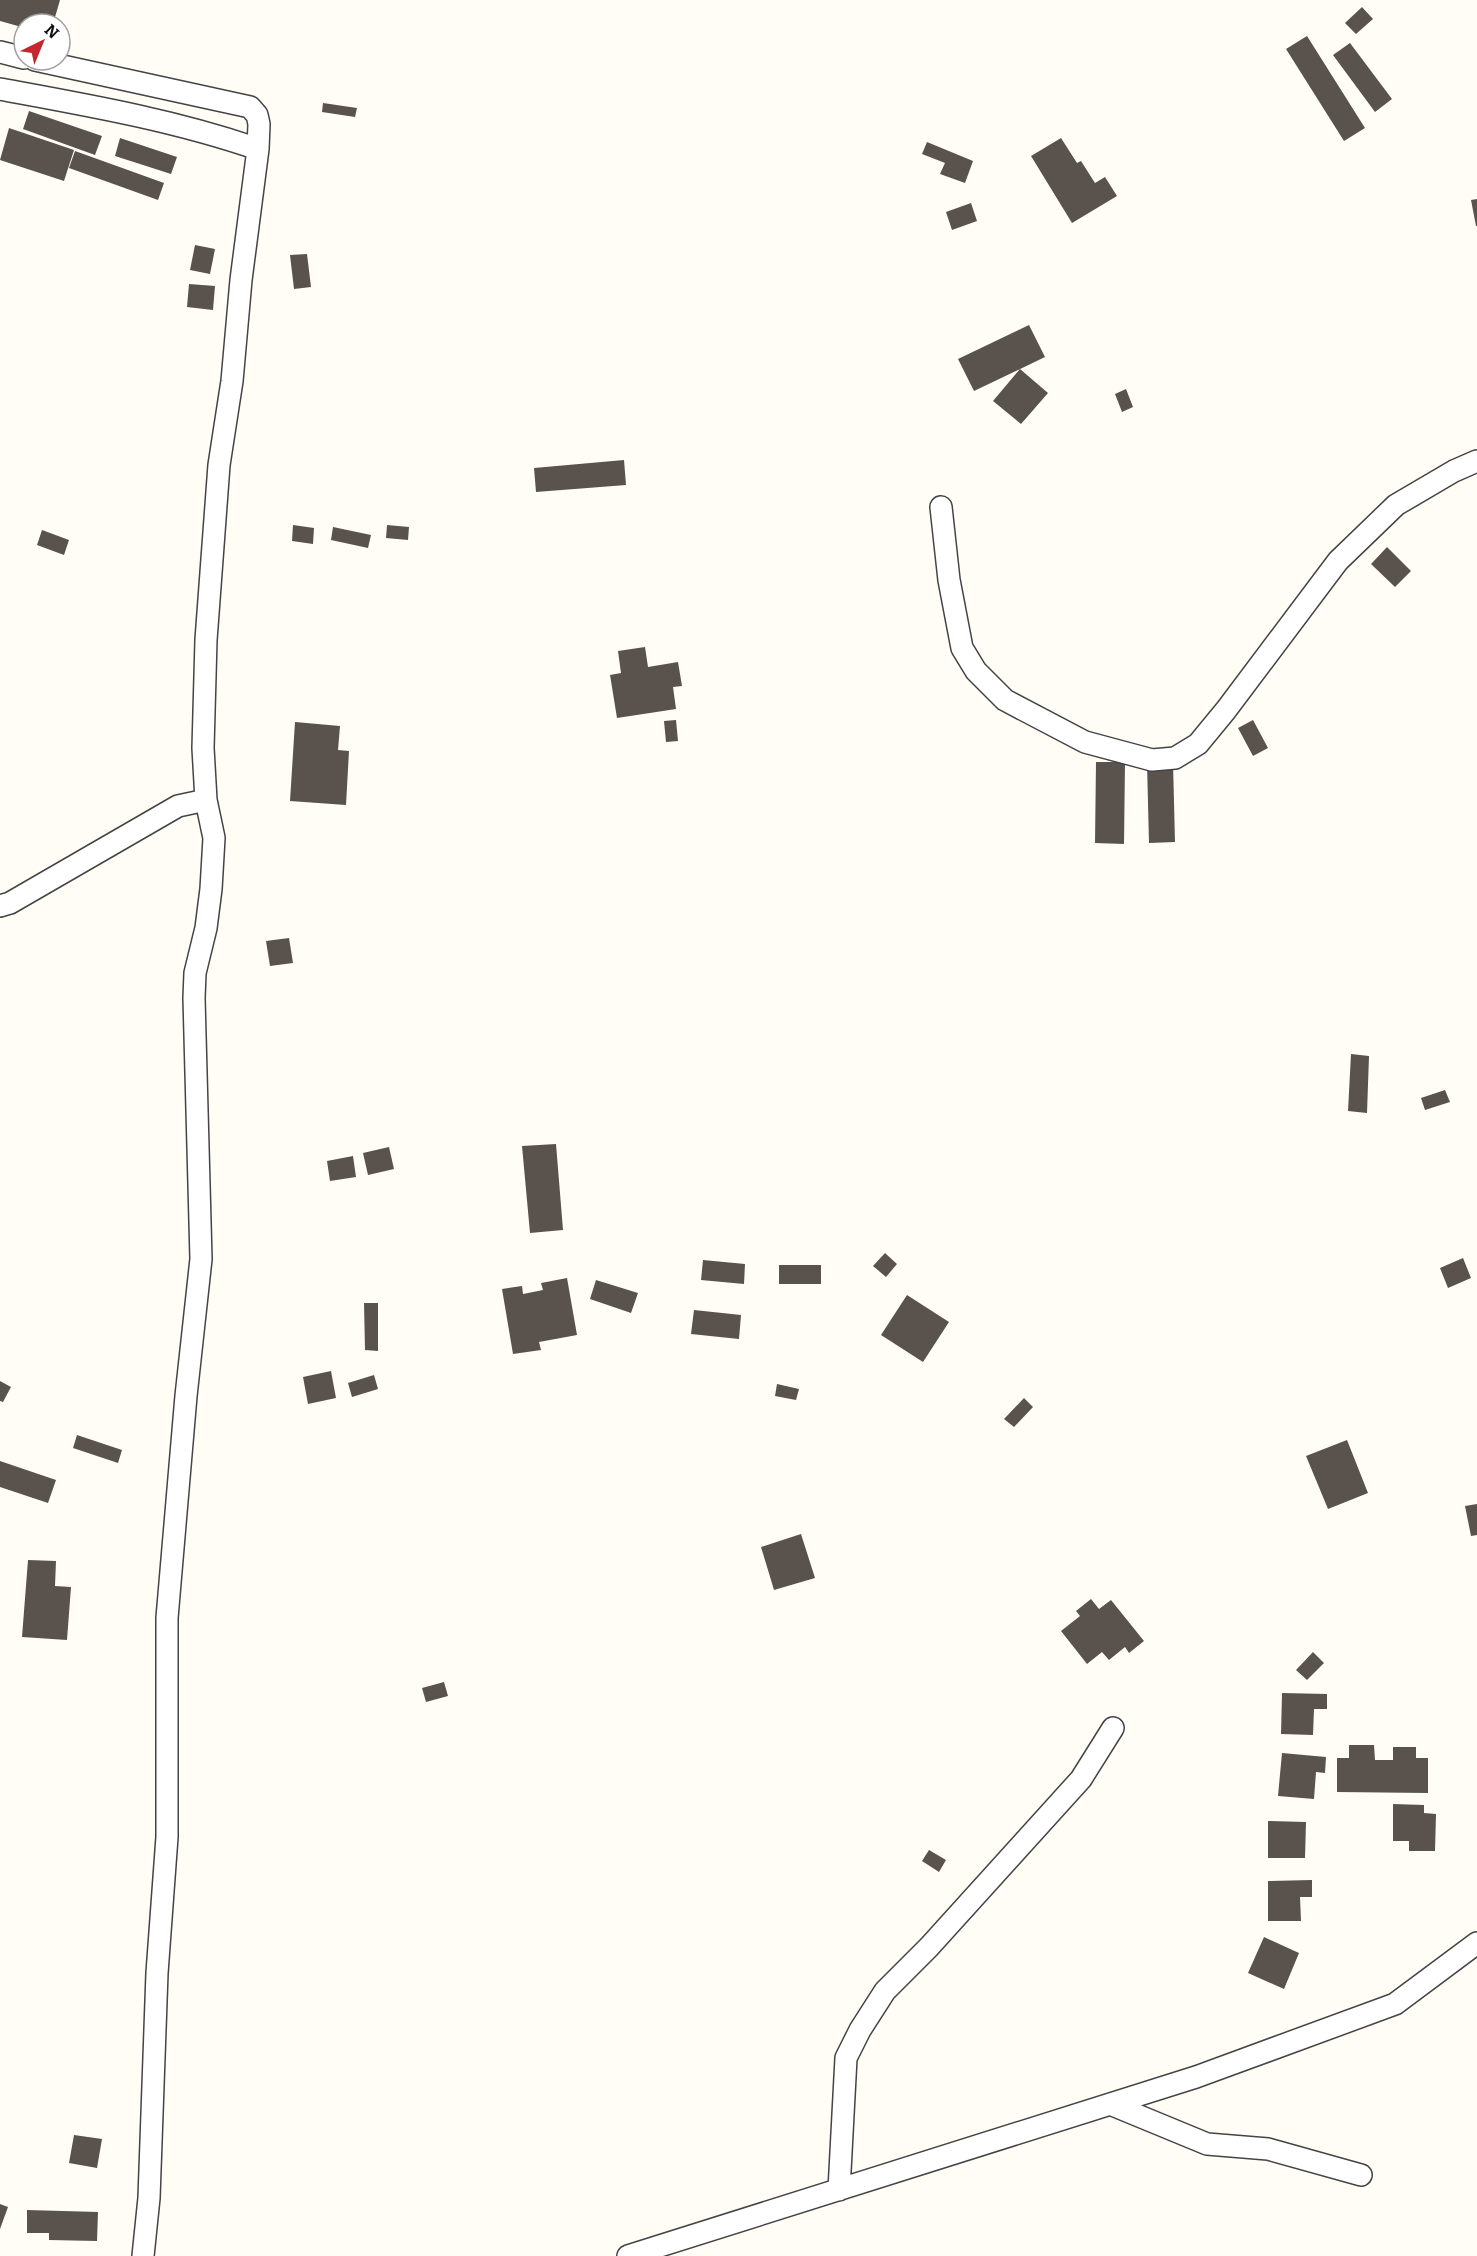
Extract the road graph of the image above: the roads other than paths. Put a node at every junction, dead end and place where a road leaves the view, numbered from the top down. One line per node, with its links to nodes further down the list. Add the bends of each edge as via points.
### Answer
1 (72, 68): 3 (street, via 250,107 259,124)
2 (0, 89): 3 (street, via 124,112)
3 (258, 149): 6 (street, via 213,535 204,704)
4 (1477, 461): 5 (street, via 1396,505 1338,561 1198,744 1175,758 1152,760 1085,742 1005,700 976,671 962,648)
5 (941, 507)
6 (206, 800): 7 (street, via 178,806); 13 (street, via 214,838 211,889 194,998 201,1259 167,1618 167,1837)
7 (0, 906)
8 (1113, 1728): 12 (street, via 1081,1779 885,1991 860,2030 846,2058)
9 (1477, 1943): 10 (street, via 1395,2004 1196,2078)
10 (1110, 2104): 11 (street, via 1208,2144 1268,2149); 12 (street)
11 (1361, 2175)
12 (839, 2190): 14 (street)
13 (142, 2256)
14 (628, 2256)

